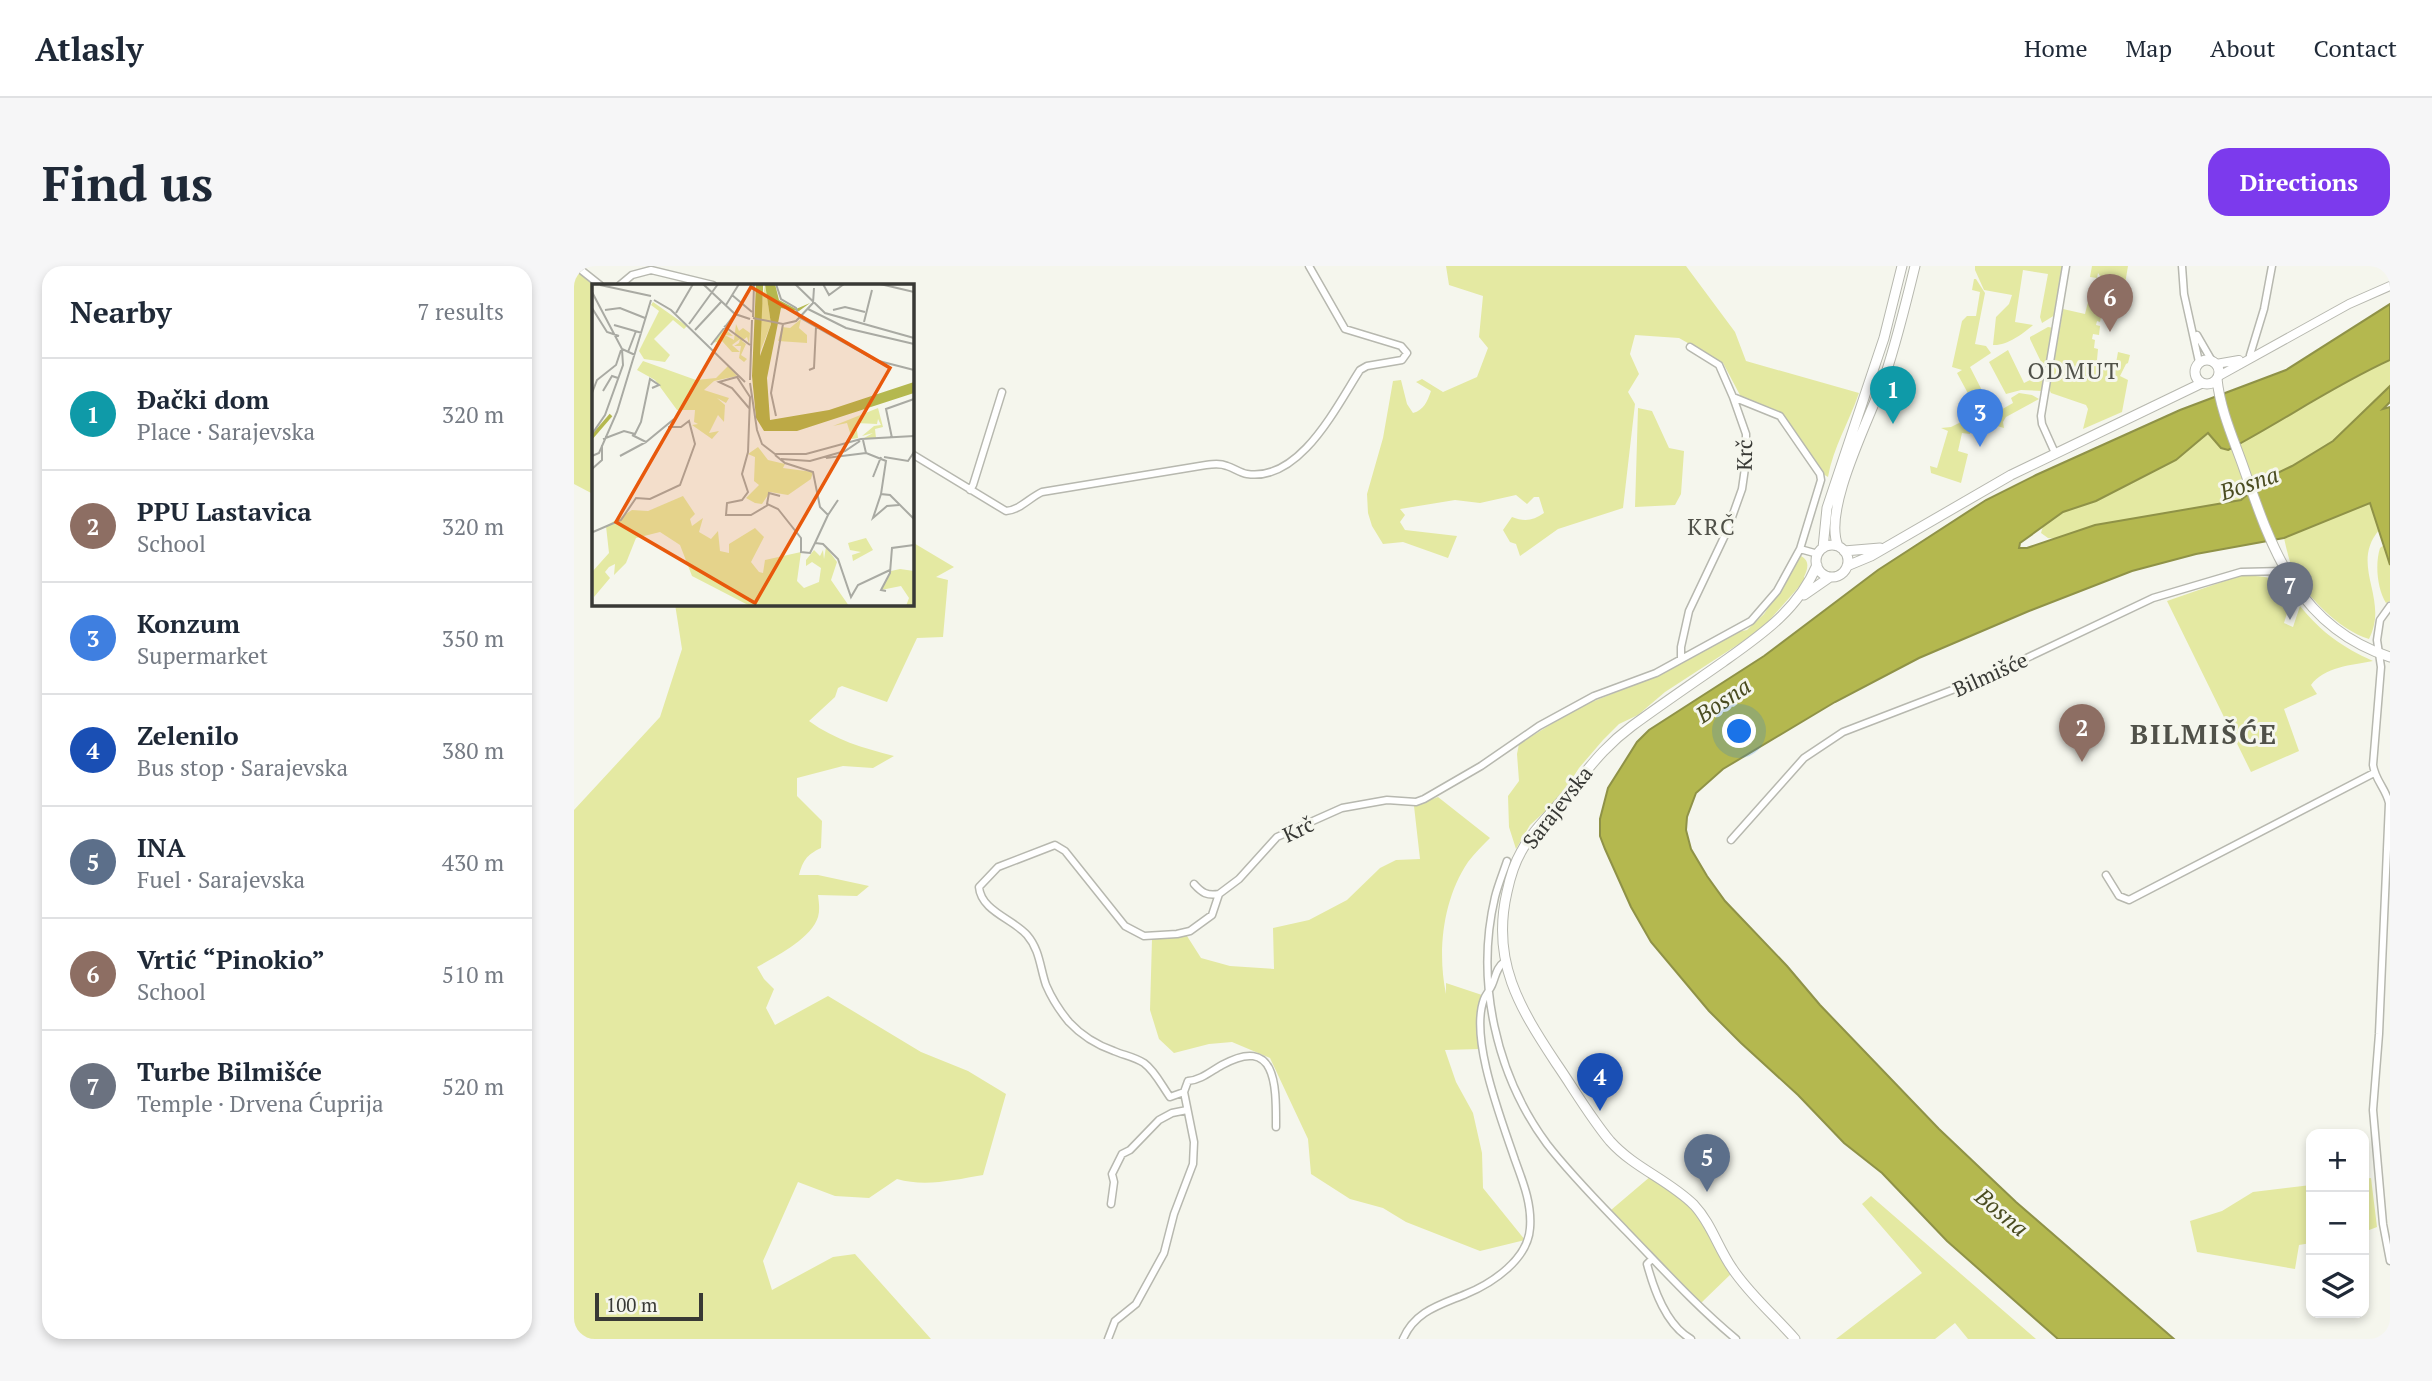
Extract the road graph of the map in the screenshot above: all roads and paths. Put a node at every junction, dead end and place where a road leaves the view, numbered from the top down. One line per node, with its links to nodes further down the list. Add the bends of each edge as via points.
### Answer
1 (576, 266): 8 (street)
2 (1309, 266): 27 (street, via 1345,329 1401,346 1407,353 1402,360 1360,370 1295,460 1263,474 1206,465 1042,492 1006,511)
3 (1902, 266): 31 (main road, via 1873,374 1827,508)
4 (1915, 266): 29 (main road, via 1884,377 1835,512 1835,538)
5 (2066, 266): 25 (street, via 2041,416)
6 (2182, 266): 12 (street)
7 (2272, 266): 15 (street)
8 (599, 284)
9 (621, 284): 10 (street, via 632,275 651,270)
10 (709, 284)
11 (2390, 286): 14 (street)
12 (2191, 317): 16 (street); 17 (street)
13 (1690, 347): 22 (street, via 1719,365)
14 (2265, 349): 15 (street); 19 (street)
15 (2250, 355): 17 (street, via 2233,362)
16 (2199, 362): 17 (main road); 18 (main road)
17 (2214, 362): 19 (main road)
18 (2195, 373): 20 (main road); 24 (main road)
19 (2218, 378): 20 (main road); 23 (main road)
20 (2204, 383): 23 (main road); 24 (main road)
21 (1002, 392): 27 (street)
22 (1733, 397): 30 (street, Krč, via 1780,416 1819,474); 40 (street, Krč, via 1746,433 1742,489 1689,611)
23 (2219, 397): 34 (main road)
24 (2165, 400): 25 (main road)
25 (2055, 453): 28 (main road)
26 (914, 455): 27 (street)
27 (970, 490)
28 (1888, 546): 29 (main road); 33 (main road)
29 (1841, 548): 31 (main road, via 1830,545); 33 (main road)
30 (1800, 549): 31 (street); 40 (street, Krč, via 1777,591 1751,621)
31 (1820, 551): 32 (main road)
32 (1817, 565): 35 (main road); 36 (main road, Sarajevska)
33 (1847, 566): 35 (main road, via 1840,575)
34 (2284, 571): 38 (main road, via 2328,625); 42 (street, Bilmišće, via 2241,572 2153,598 1990,676 1843,732 1804,758)
35 (1830, 577): 36 (main road, Sarajevska)
36 (1797, 600): 47 (main road, Sarajevska, via 1760,635 1619,736 1583,772 1521,851 1510,877 1501,936)
37 (2390, 606): 38 (street, via 2380,620)
38 (2378, 653): 39 (main road); 41 (street)
39 (2390, 657)
40 (1681, 658): 46 (street, Krč, via 1539,726 1424,799 1342,808 1277,837)
41 (2374, 773): 44 (street, via 2129,900 2119,896); 54 (street, via 2389,803 2373,1110)
42 (1731, 841)
43 (1507, 861): 48 (street, via 1490,930)
44 (2106, 875)
45 (1194, 884): 46 (street, via 1201,892)
46 (1219, 894): 49 (street, Krč, via 1212,915 1190,931 1144,936 1125,926 1065,850 1055,845 998,867 979,887 985,903 1032,942 1045,983 1071,1024 1086,1037 1142,1062 1170,1097)
47 (1504, 962): 48 (street); 59 (main road, Sarajevska, via 1534,1030 1611,1141 1695,1207 1732,1269)
48 (1489, 990): 53 (street, via 1506,1066 1534,1125 1583,1186); 56 (street, via 1482,1007 1482,1048 1525,1186 1530,1232 1524,1251 1504,1270 1425,1312)
49 (1184, 1092): 50 (street); 51 (street, via 1188,1082 1254,1055 1272,1073)
50 (1187, 1110): 52 (street, via 1159,1120 1122,1154 1112,1174); 55 (street, via 1193,1164 1164,1253 1144,1292 1115,1321)
51 (1276, 1127)
52 (1111, 1204)
53 (1652, 1259): 57 (street, via 1647,1264 1658,1297 1677,1329); 58 (street)
54 (2390, 1261)
55 (1108, 1339)
56 (1403, 1339)
57 (1691, 1339)
58 (1736, 1339)
59 (1795, 1339)

